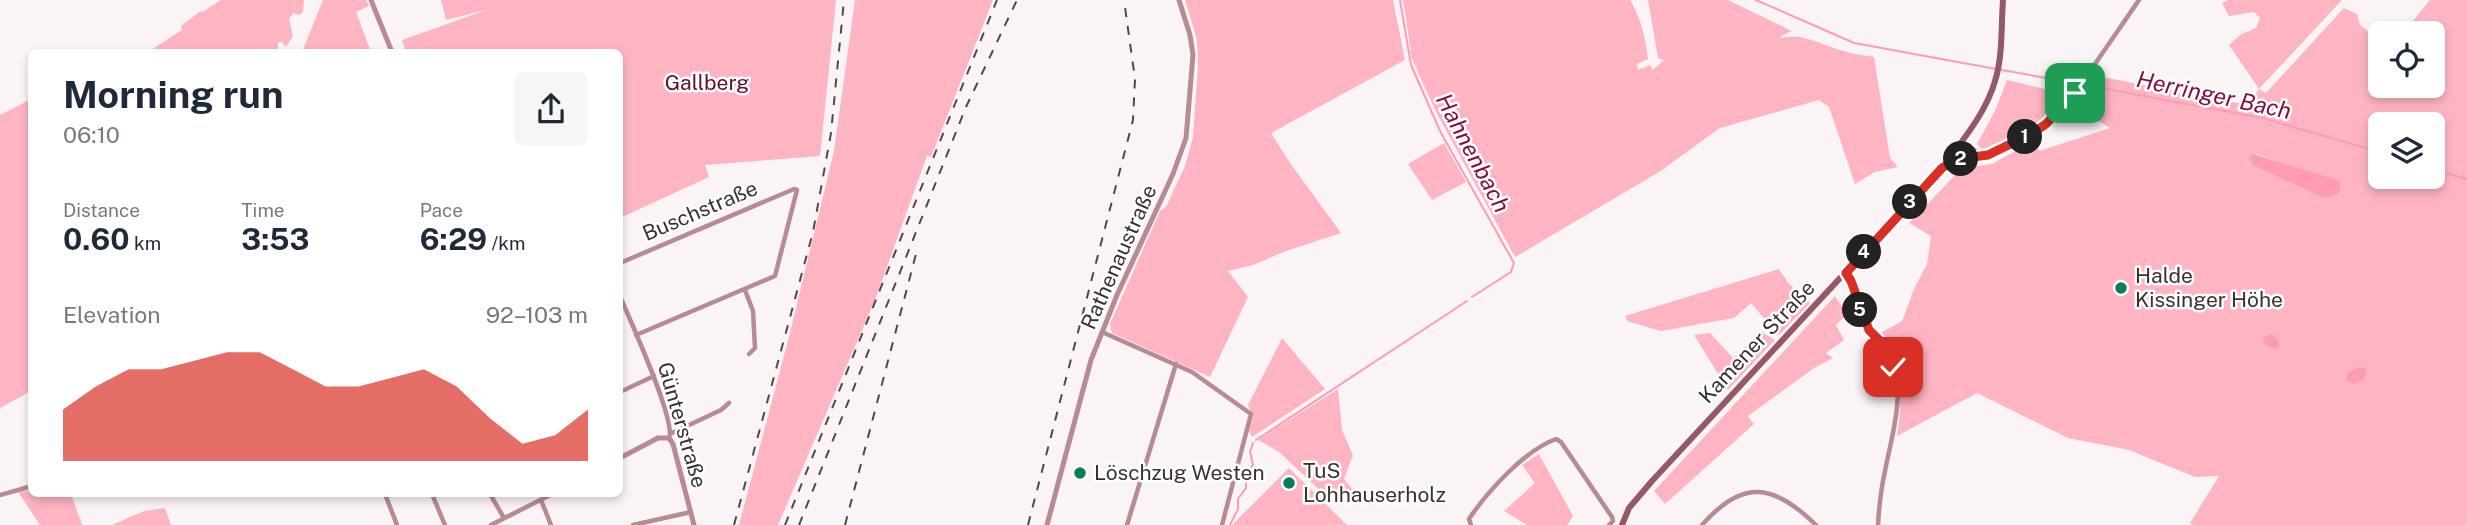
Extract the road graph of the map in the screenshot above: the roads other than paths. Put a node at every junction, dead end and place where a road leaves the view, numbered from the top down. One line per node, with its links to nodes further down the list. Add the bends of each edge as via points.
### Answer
1 (371, 0): 5 (street)
2 (1179, 0): 14 (street, Rathenaustraße, via 1193,55 1186,138)
3 (2003, 0): 6 (main road, Kamener Straße, via 1996,78 1983,110)
4 (2139, 0): 7 (street, via 2075,93 2046,124)
5 (391, 49)
6 (1959, 145): 7 (street); 8 (street, via 1965,154); 9 (main road, Kamener Straße)
7 (1993, 153): 8 (street)
8 (1978, 158): 9 (street, via 1957,159)
9 (1942, 168): 11 (main road, Kamener Straße)
10 (623, 262): 12 (street, Buschstraße, via 794,188 797,196 777,274)
11 (1846, 273): 43 (main road, Kamener Straße, via 1652,481 1629,508); 46 (street, via 1869,330 1888,355 1898,390 1898,416)
12 (745, 290): 15 (street); 16 (street, via 755,326 755,348)
13 (623, 313): 15 (street, Günterstraße)
14 (1101, 331): 17 (street); 39 (street, Rathenaustraße)
15 (636, 335): 18 (street, Günterstraße)
16 (750, 354)
17 (1176, 364): 40 (street); 41 (street, via 1250,413)
18 (654, 376): 19 (street); 21 (street, Günterstraße)
19 (623, 391)
20 (729, 402): 21 (street)
21 (670, 436): 22 (street); 30 (street, Günterstraße)
22 (623, 456)
23 (28, 487): 24 (street)
24 (0, 495)
25 (387, 497): 33 (street)
26 (433, 497): 34 (street)
27 (492, 497): 31 (street)
28 (546, 497): 29 (street)
29 (541, 500): 31 (street); 36 (street)
30 (691, 512): 37 (street); 38 (street, Günterstraße)
31 (504, 518): 35 (street)
32 (1470, 524): 42 (street, via 1493,488 1554,439 1561,442 1612,517)
33 (397, 525)
34 (445, 525)
35 (492, 525)
36 (551, 525)
37 (633, 525)
38 (694, 525)
39 (1047, 525)
40 (1127, 525)
41 (1222, 525)
42 (1609, 525)
43 (1622, 525)
44 (1702, 525): 45 (street, via 1730,499 1759,491 1781,497)
45 (1816, 525)
46 (1878, 525)

